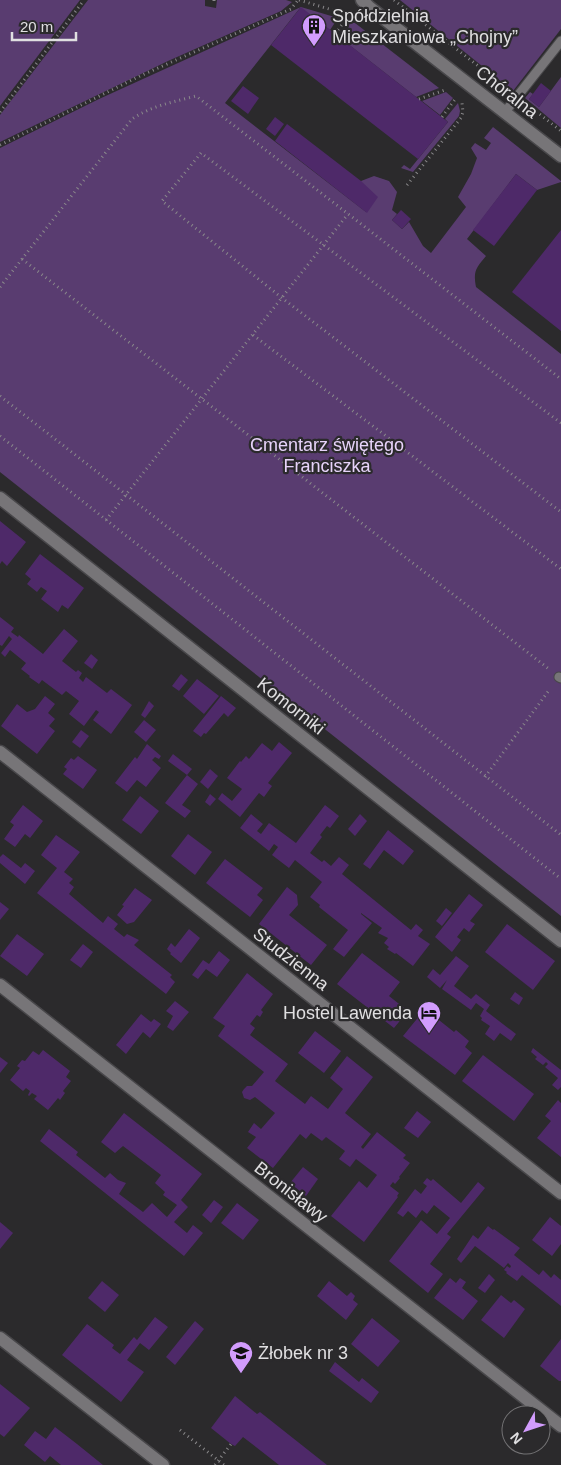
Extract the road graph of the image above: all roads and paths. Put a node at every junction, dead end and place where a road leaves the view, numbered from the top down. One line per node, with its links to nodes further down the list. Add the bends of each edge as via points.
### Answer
1 (84, 0): 13 (path)
2 (299, 0): 5 (path); 17 (path, via 291,9 140,76)
3 (394, 0): 9 (path)
4 (364, 2): 5 (path); 14 (street, Chóralna)
5 (349, 15): 6 (path)
6 (335, 34)
7 (561, 41): 9 (lane)
8 (445, 90): 11 (path)
9 (517, 96): 14 (lane); 16 (path)
10 (456, 98): 15 (path)
11 (419, 99)
12 (462, 103): 19 (path, via 464,112 461,118)
13 (0, 112)
14 (504, 112): 18 (street, Chóralna)
15 (442, 117)
16 (561, 131)
17 (0, 145)
18 (561, 156)
19 (407, 185)
20 (348, 214): 21 (path); 22 (path, via 196,96 144,111 132,119); 26 (path)
21 (324, 244): 24 (path); 24 (path, via 201,153 162,201); 29 (path)
22 (22, 259): 23 (path); 28 (path)
23 (0, 287)
24 (282, 298): 25 (path); 33 (path)
25 (253, 335): 28 (path); 35 (path)
26 (561, 379)
27 (0, 396): 31 (path)
28 (201, 400): 31 (path); 36 (path)
29 (561, 423)
30 (0, 436): 34 (path)
31 (125, 495): 34 (path); 38 (path)
32 (0, 498): 41 (street, Komorniki)
33 (561, 512)
34 (106, 520): 40 (path)
35 (561, 569)
36 (560, 678): 38 (path)
37 (0, 752): 43 (street, Studzienna)
38 (485, 776): 39 (path)
39 (561, 835)
40 (561, 879)
41 (561, 941)
42 (0, 985): 45 (street, Bronisławy)
43 (561, 1193)
44 (0, 1338): 49 (street)
45 (561, 1426)
46 (180, 1430): 48 (path)
47 (231, 1444): 48 (path)
48 (218, 1460): 50 (path); 51 (path)
49 (162, 1465)
50 (215, 1465)
51 (224, 1465)

